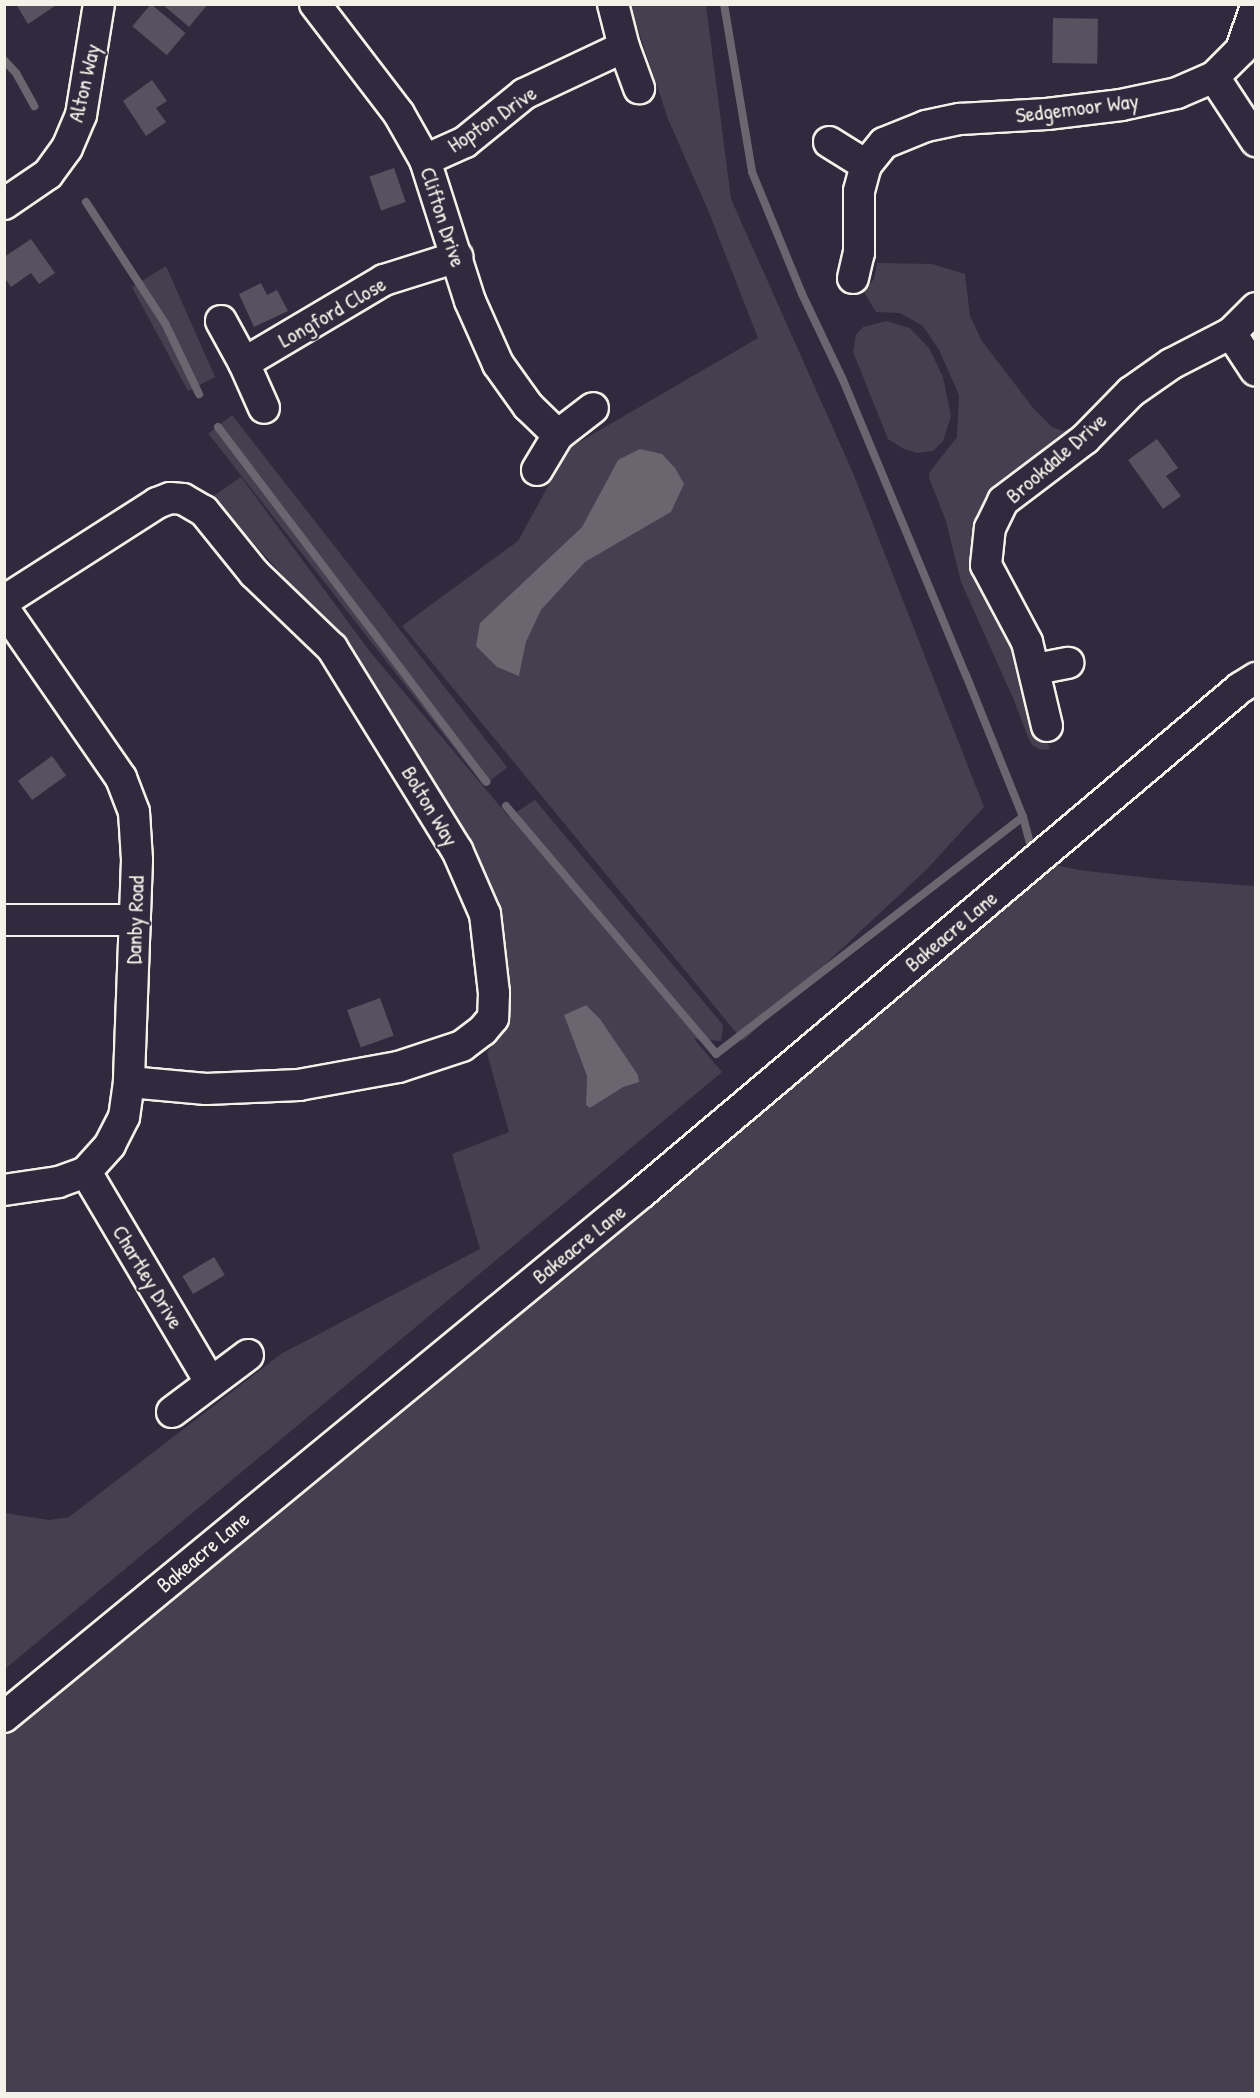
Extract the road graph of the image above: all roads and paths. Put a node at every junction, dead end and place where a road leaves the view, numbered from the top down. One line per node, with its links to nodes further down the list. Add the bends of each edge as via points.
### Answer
1 (99, 4): 12 (street, Alton Way, via 81,115 67,148 48,174)
2 (315, 4): 10 (street, Clifton Drive, via 399,114)
3 (613, 4): 5 (street)
4 (1256, 6): 6 (street, Sedgemoor Way, via 1241,50)
5 (624, 47): 7 (street); 10 (street, Hopton Drive, via 524,94 465,142)
6 (1214, 78): 8 (street); 11 (street, Sedgemoor Way, via 1177,93 1121,105 960,119 926,126 884,143)
7 (639, 88)
8 (1256, 141)
9 (829, 142): 11 (street)
10 (425, 160): 13 (street, Clifton Drive)
11 (866, 165): 14 (street, Sedgemoor Way, via 859,191 859,253)
12 (4, 204)
13 (457, 257): 18 (street, Longford Close, via 384,280); 22 (street, Clifton Drive, via 498,364 528,406)
14 (853, 278)
15 (1256, 308): 17 (street, Brookdale Drive)
16 (221, 321): 18 (street)
17 (1231, 333): 19 (street); 27 (street, Brookdale Drive, via 1171,364 1131,392 1085,439 1003,501 990,528 986,565 1027,642)
18 (244, 363): 20 (street)
19 (1256, 371)
20 (264, 408)
21 (593, 408): 22 (street)
22 (558, 435): 23 (street)
23 (537, 470)
24 (4, 601): 32 (street, Bolton Way, via 157,503 183,499 204,511 254,573 332,648 457,850 484,914 494,993 493,1018 462,1046 398,1067 299,1085 206,1089)
25 (4, 609): 31 (street, Danby Road, via 121,778 134,812)
26 (1068, 663): 27 (street)
27 (1036, 669): 29 (street, Brookdale Drive)
28 (1256, 678): 38 (street, Bakeacre Lane, via 640,1194)
29 (1047, 726)
30 (4, 920): 31 (street)
31 (134, 920): 32 (street, Danby Road)
32 (129, 1082): 33 (street, Danby Road, via 124,1117 110,1145)
33 (86, 1172): 34 (street, Danby Road, via 58,1182); 36 (street, Chartley Drive)
34 (4, 1190)
35 (248, 1355): 36 (street)
36 (210, 1382): 37 (street)
37 (172, 1412)
38 (4, 1716)

